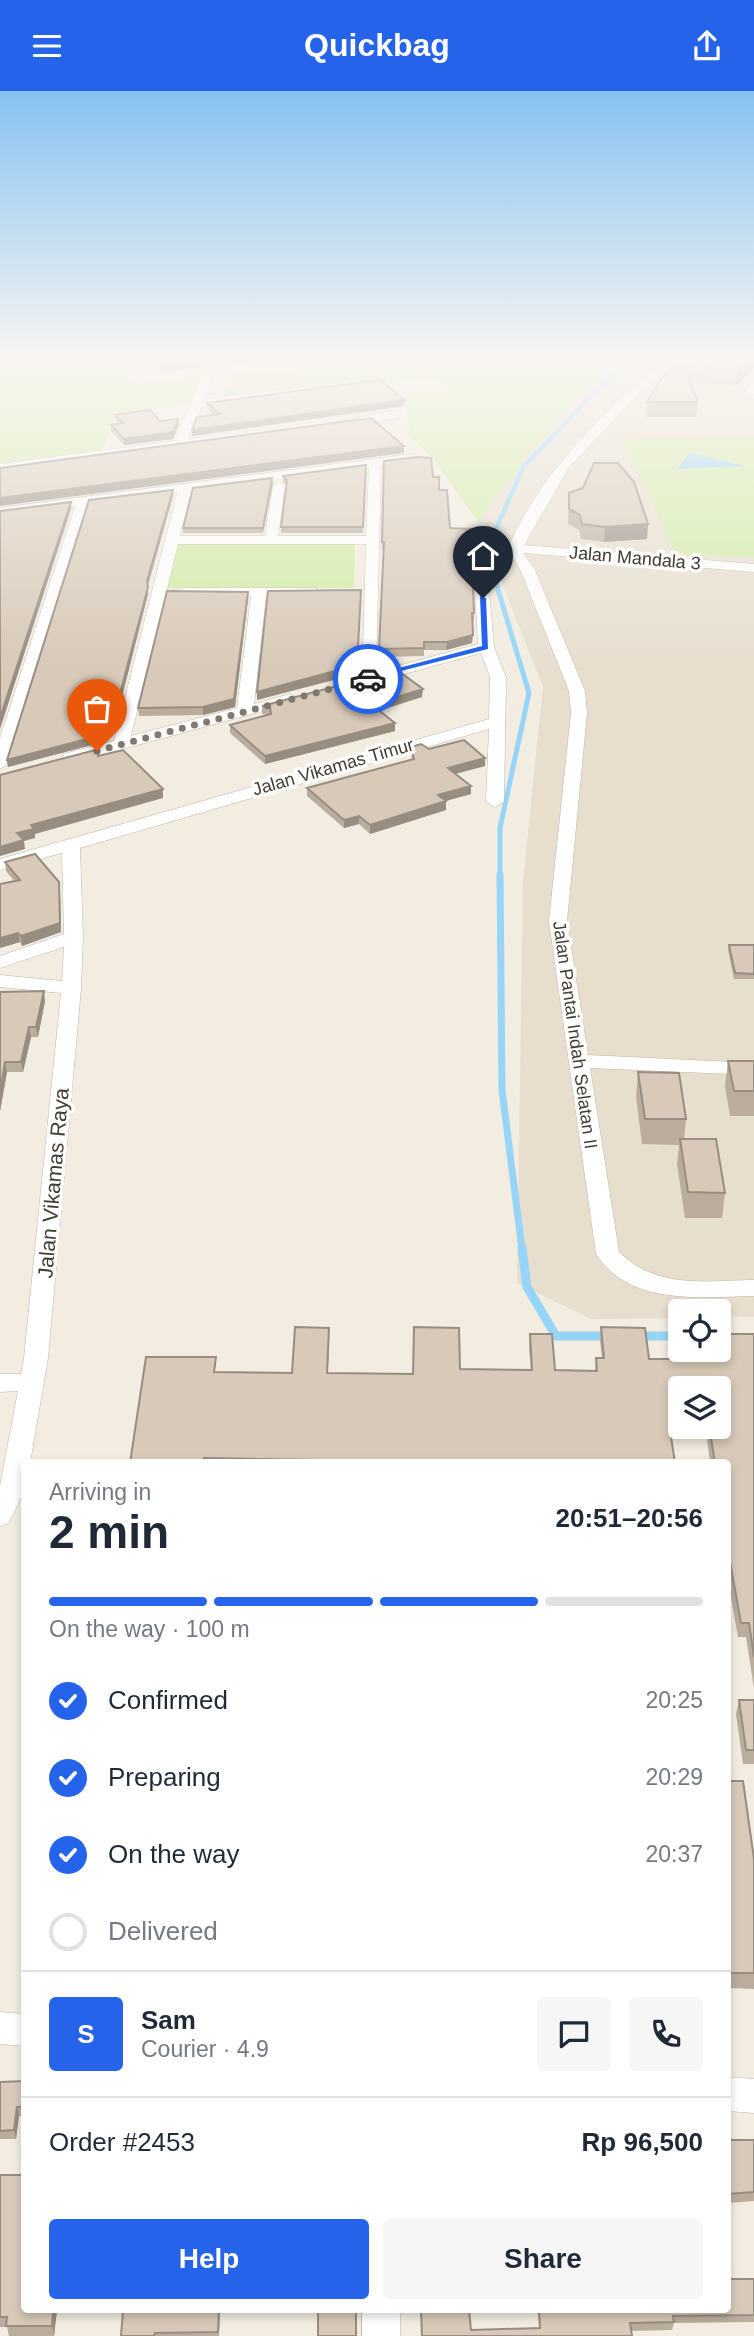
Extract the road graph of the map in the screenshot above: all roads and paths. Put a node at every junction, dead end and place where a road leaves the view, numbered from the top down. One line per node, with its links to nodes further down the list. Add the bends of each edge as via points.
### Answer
1 (54, 461): 5 (street)
2 (393, 461): 4 (street)
3 (568, 461): 14 (street)
4 (375, 463): 7 (street); 12 (street)
5 (0, 468)
6 (279, 486): 11 (street)
7 (185, 488): 8 (street); 10 (street)
8 (83, 501): 9 (street); 26 (street)
9 (0, 512)
10 (172, 540): 11 (street); 18 (street)
11 (271, 540): 12 (street)
12 (373, 540): 20 (street, via 363,591)
13 (480, 548): 19 (street)
14 (515, 548): 15 (street, Jalan Mandala 3); 34 (street, Jalan Pantai Indah Selatan II, via 577,691 579,713 558,921)
15 (754, 568)
16 (259, 591): 17 (street); 18 (street); 22 (street)
17 (328, 591)
18 (159, 592): 24 (street)
19 (486, 647): 20 (street); 23 (street, via 498,677)
20 (362, 680)
21 (307, 695): 22 (street)
22 (245, 711): 24 (street)
23 (497, 722): 27 (street); 28 (street, Jalan Vikamas Timur)
24 (121, 744): 25 (street)
25 (54, 762)
26 (4, 771)
27 (495, 802)
28 (71, 846): 29 (street, Jalan Vikamas Timur); 30 (street, Jalan Vikamas Raya)
29 (0, 865)
30 (74, 937): 31 (street); 33 (street, Jalan Vikamas Raya)
31 (0, 962)
32 (0, 981): 33 (street)
33 (71, 988): 37 (street, Jalan Vikamas Raya)
34 (578, 1061): 35 (street); 36 (street, Jalan Pantai Indah Selatan II, via 608,1254 619,1269 646,1283 667,1287)
35 (754, 1069)
36 (754, 1288)
37 (31, 1382): 38 (street); 39 (street, Jalan Vikamas Raya, via 13,1487)
38 (0, 1383)
39 (0, 1516)
40 (0, 2028): 41 (street)
41 (21, 2030)
42 (731, 2094): 43 (street)
43 (754, 2096)
44 (381, 2313): 45 (street)
45 (381, 2336)

